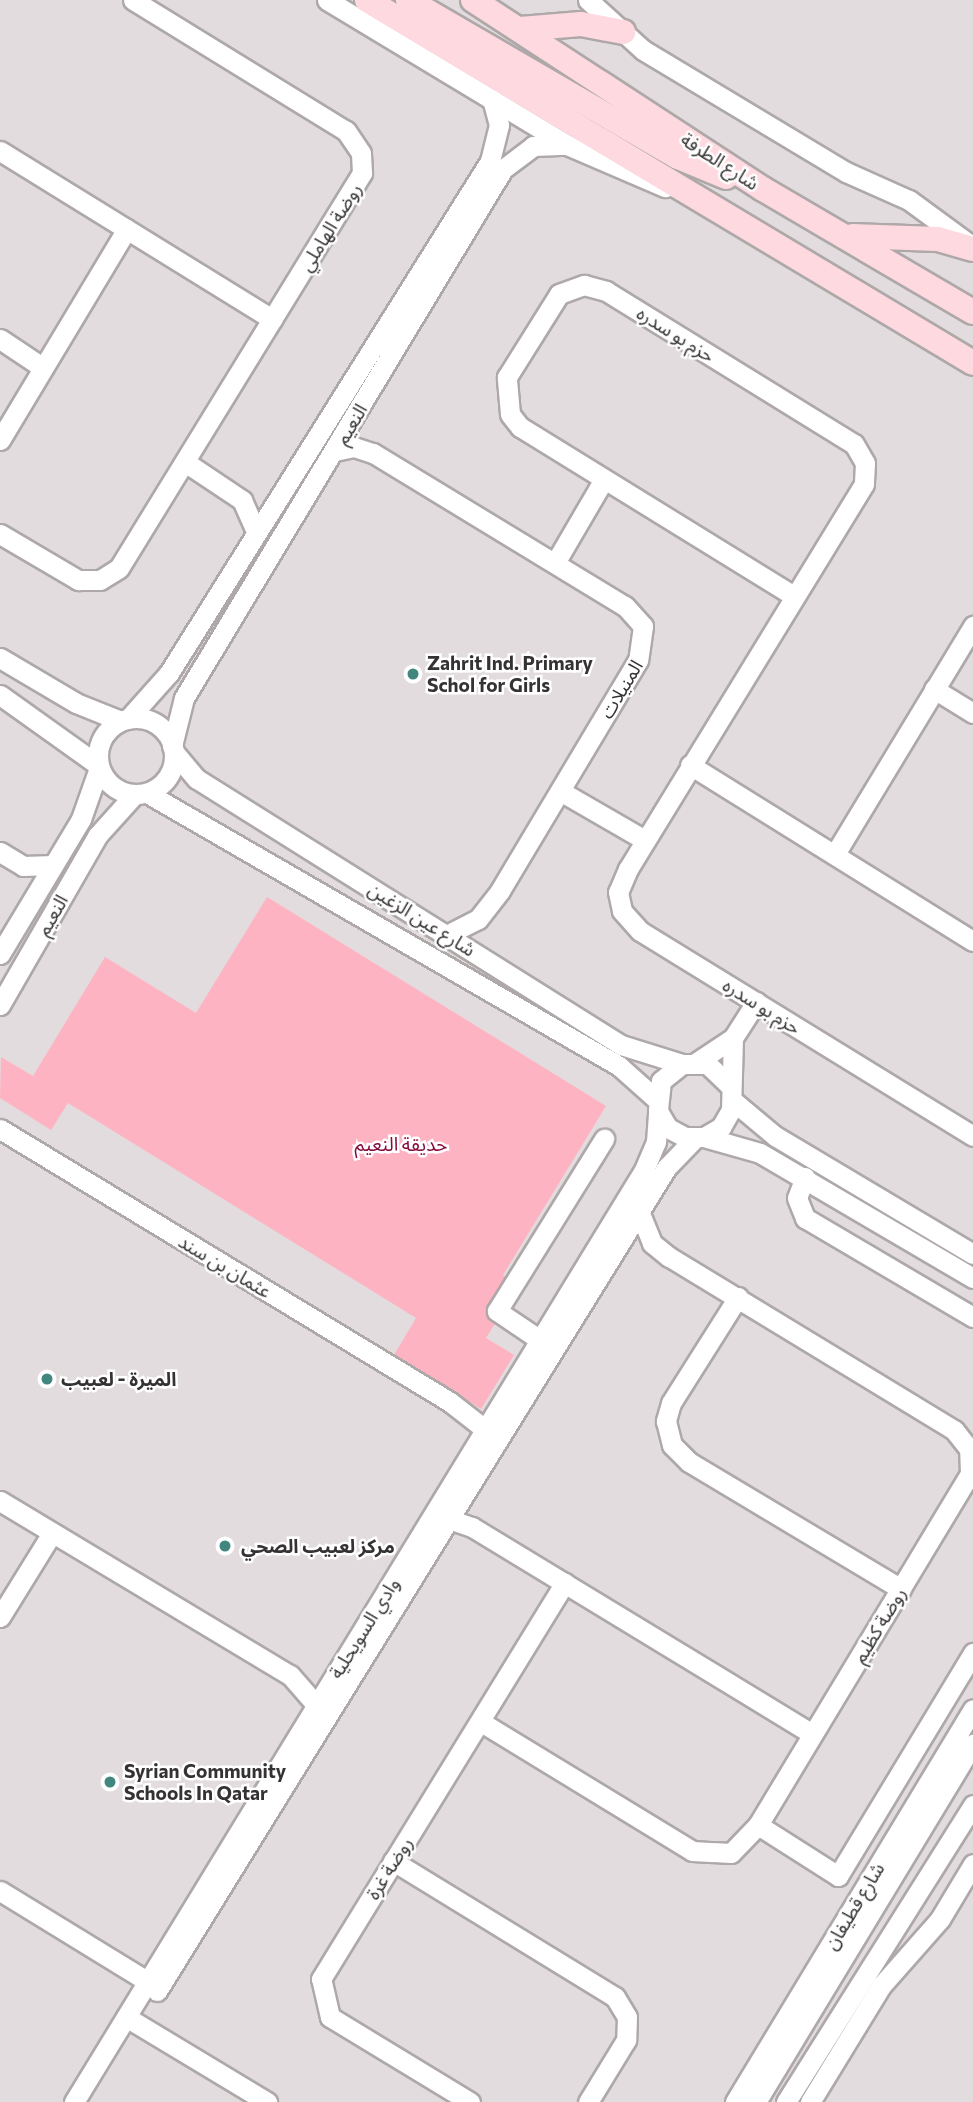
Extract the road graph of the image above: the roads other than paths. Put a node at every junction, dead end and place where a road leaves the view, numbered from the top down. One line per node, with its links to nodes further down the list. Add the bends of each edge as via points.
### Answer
1 (133, 0): 18 (street, روضة الهاملي, via 346,131 359,146 363,166 357,185)
2 (327, 0): 9 (street)
3 (367, 0): 13 (main road)
4 (408, 0): 12 (main road, via 678,157)
5 (473, 0): 7 (main road, شارع الطرفة)
6 (588, 0): 8 (street)
7 (520, 29): 8 (main road, via 581,24); 12 (main road, شارع الطرفة)
8 (623, 33): 16 (street, via 846,172 935,216)
9 (492, 99): 10 (street); 26 (street, النعيم, via 499,125 489,161)
10 (567, 145): 13 (street); 23 (street, النعيم, via 533,146 503,169)
11 (0, 151): 14 (street)
12 (763, 189): 15 (main road, شارع الطرفة)
13 (693, 198): 20 (main road)
14 (127, 229): 18 (street); 21 (street)
15 (851, 236): 16 (main road, via 938,239); 17 (main road, شارع الطرفة)
16 (973, 248)
17 (973, 312)
18 (272, 319): 24 (street, روضة الهاملي)
19 (0, 339): 21 (street)
20 (973, 362)
21 (42, 367): 22 (street)
22 (0, 440)
23 (335, 451): 30 (street, المنيلات, via 367,450); 38 (street, النعيم, via 184,698)
24 (185, 462): 27 (street); 29 (street, روضة الهاملي, via 119,568 100,580 78,580)
25 (604, 479): 30 (street); 31 (street, حزم بو سدره); 31 (street, حزم بو سدره, via 520,427 504,395 507,377 554,299 584,285 606,291 861,453 864,484)
26 (279, 498): 27 (street); 28 (street, النعيم)
27 (242, 500): 28 (street)
28 (257, 533): 37 (street, النعيم, via 163,682)
29 (0, 534)
30 (555, 563): 41 (street, المنيلات, via 633,611 645,635 638,660)
31 (794, 596): 39 (street, حزم بو سدره)
32 (973, 626): 34 (street)
33 (0, 658): 37 (street, via 76,704)
34 (934, 689): 36 (street); 45 (street)
35 (0, 695): 40 (street)
36 (973, 713)
37 (124, 720): 38 (street, via 155,723); 40 (street, via 104,734)
38 (173, 749): 42 (street, via 170,773); 49 (street, شارع عين الزغين, via 197,779)
39 (690, 765): 43 (street, حزم بو سدره); 45 (street)
40 (99, 766): 42 (street, via 112,787); 46 (street, النعيم, via 81,819)
41 (560, 791): 43 (street); 49 (street, المنيلات, via 487,910)
42 (140, 794): 53 (street, النعيم, via 97,836); 57 (street, شارع عين الزغين, via 619,1066)
43 (645, 840): 52 (street, حزم بو سدره, via 618,892 626,918)
44 (0, 852): 47 (street)
45 (835, 854): 50 (street)
46 (53, 865): 47 (street); 48 (street, النعيم)
47 (23, 866): 48 (street)
48 (36, 894): 51 (street, النعيم)
49 (447, 935): 55 (street, شارع عين الزغين, via 630,1050)
50 (973, 941)
51 (0, 954)
52 (756, 1002): 54 (street); 59 (street, حزم بو سدره)
53 (0, 1005)
54 (733, 1038): 55 (street); 56 (street)
55 (690, 1063): 56 (street, via 716,1069); 57 (street, via 661,1082)
56 (731, 1092): 60 (street, via 727,1119); 64 (street, via 775,1136)
57 (657, 1105): 60 (street, via 676,1134); 70 (street, وادي السويحلية, via 656,1142 644,1170)
58 (0, 1129): 71 (street, عثمان بن سند)
59 (973, 1136)
60 (700, 1138): 62 (street, via 747,1146); 63 (street, وادي السويحلية, via 667,1167)
61 (604, 1139): 70 (street, via 497,1311)
62 (805, 1177): 67 (street); 69 (street, via 797,1198 805,1218)
63 (640, 1213): 65 (street, وادي السويحلية); 66 (street, روضة كظيم, via 652,1243)
64 (973, 1254)
65 (615, 1255): 66 (street, روضة كظيم, via 636,1249); 71 (street, وادي السويحلية)
66 (669, 1257): 68 (street, روضة كظيم)
67 (973, 1279)
68 (738, 1297): 76 (street, روضة كظيم, via 964,1438 970,1474); 76 (street, via 671,1404 666,1421 672,1445 689,1462)
69 (973, 1317)
70 (541, 1339): 71 (street, وادي السويحلية)
71 (495, 1429): 73 (street, وادي السويحلية)
72 (0, 1501): 74 (street)
73 (446, 1510): 75 (street); 81 (street, وادي السويحلية)
74 (47, 1530): 77 (street); 78 (street); 81 (street, via 290,1675)
75 (565, 1583): 82 (street, روضة غرة); 83 (street)
76 (901, 1589): 83 (street, روضة كظيم)
77 (0, 1598)
78 (0, 1617)
79 (973, 1653): 86 (street, via 838,1876)
80 (973, 1709): 101 (street, شارع قطيفان)
81 (321, 1712): 93 (street, وادي السويحلية)
82 (481, 1721): 86 (street, روضة كظيم, via 702,1854 731,1853); 87 (street, روضة غرة)
83 (813, 1734): 86 (street, روضة كظيم)
84 (973, 1744): 102 (street, شارع قطيفان)
85 (973, 1805): 89 (street)
86 (758, 1825)
87 (393, 1861): 99 (street, روضة غرة, via 327,1967 323,2006 340,2025); 100 (street, via 615,1997 627,2017 626,2040)
88 (973, 1864): 92 (street)
89 (920, 1890): 92 (street); 95 (street)
90 (0, 1891): 93 (street)
91 (0, 1903): 93 (street)
92 (918, 1943): 103 (street, via 881,1986)
93 (150, 1990): 94 (street, وادي السويحلية)
94 (131, 2021): 96 (street, وادي السويحلية); 97 (street, وادي السويحلية); 98 (street)
95 (794, 2097)
96 (74, 2102)
97 (89, 2102)
98 (267, 2102)
99 (470, 2102)
100 (588, 2102)
101 (734, 2102)
102 (756, 2102)
103 (810, 2102)

